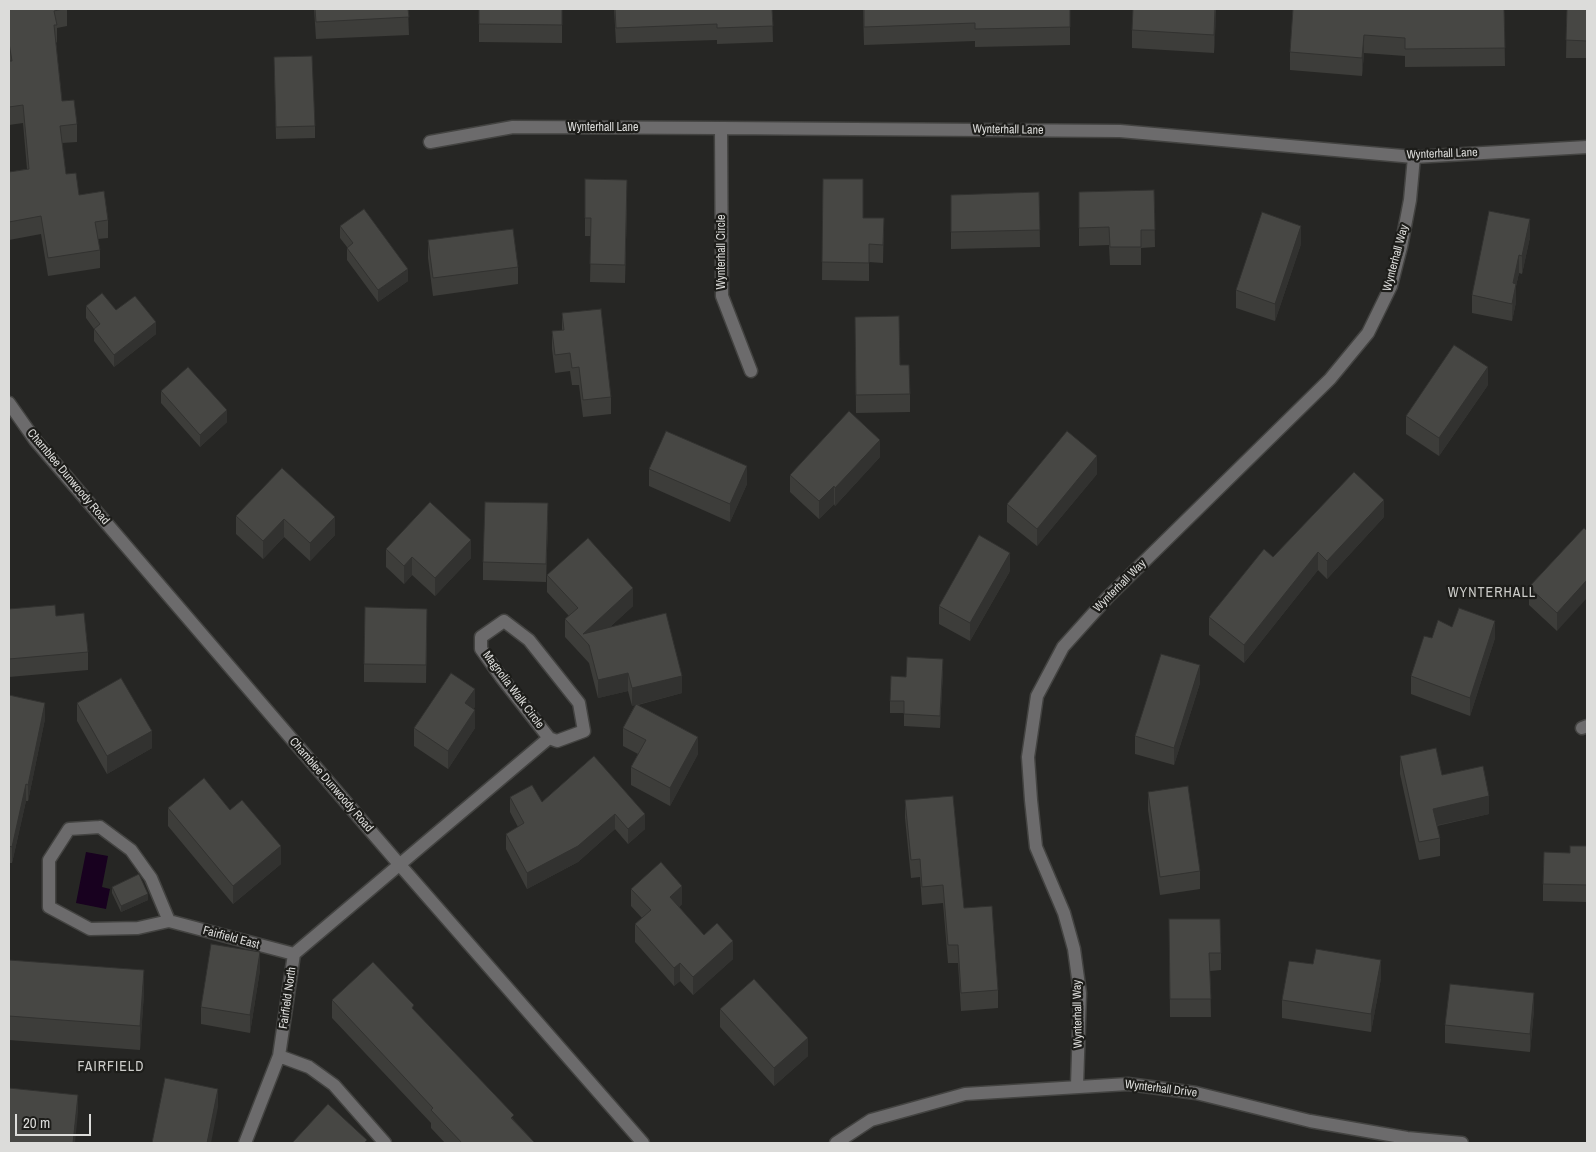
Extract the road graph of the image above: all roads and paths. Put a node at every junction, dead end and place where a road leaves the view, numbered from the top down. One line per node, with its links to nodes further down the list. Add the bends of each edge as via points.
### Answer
1 (721, 128): 2 (street, Wynterhall Lane, via 513,127); 4 (street, Wynterhall Lane, via 1120,132); 5 (street, Wynterhall Circle, via 722,296)
2 (430, 142)
3 (1587, 147): 4 (street, Wynterhall Lane)
4 (1414, 157): 14 (street, Wynterhall Way, via 1410,200 1391,286 1368,333 1330,379 1108,597 1063,647 1037,696 1028,757 1031,800 1036,847 1064,913 1074,949 1080,992)
5 (750, 371)
6 (9, 403): 8 (street, Chamblee Dunwoody Road)
7 (9, 419): 8 (street, Chamblee Dunwoody Road)
8 (23, 423): 10 (street, Chamblee Dunwoody Road)
9 (549, 738): 9 (street, Magnolia Walk Circle, via 557,741 584,731 579,703 529,640 504,621 481,637 481,649); 10 (street, Magnolia Walk Circle)
10 (399, 864): 12 (street, Fairfield North); 17 (street, Chamblee Dunwoody Road)
11 (169, 921): 11 (street, Fairfield East, via 151,878 131,850 100,827 69,828 49,860 49,907 90,929 138,928); 12 (street, Fairfield East)
12 (294, 954): 13 (street, Fairfield North)
13 (279, 1056): 15 (street, Fairfield North); 16 (street, via 309,1067 334,1085)
14 (1077, 1086): 18 (street, Wynterhall Drive, via 965,1094 871,1120); 19 (street, Wynterhall Drive, via 1128,1084 1196,1093 1310,1121 1407,1138)
15 (246, 1143)
16 (385, 1143)
17 (643, 1143)
18 (836, 1143)
19 (1462, 1143)

